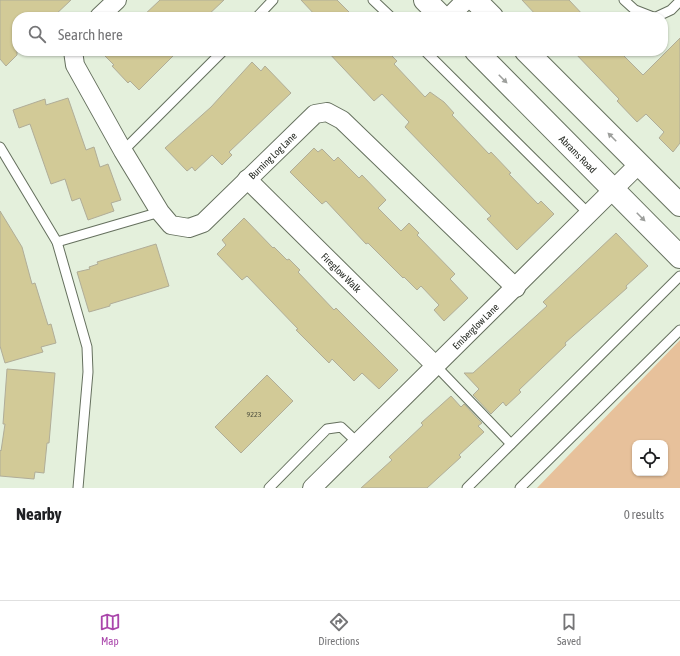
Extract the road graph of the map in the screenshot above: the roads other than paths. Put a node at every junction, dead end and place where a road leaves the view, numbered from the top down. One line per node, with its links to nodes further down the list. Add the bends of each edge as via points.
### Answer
1 (117, 0): 9 (street)
2 (274, 0): 10 (lane)
3 (373, 0): 11 (lane)
4 (425, 0): 12 (main road)
5 (466, 0): 13 (street)
6 (475, 0): 14 (main road)
7 (624, 0): 15 (lane)
8 (680, 0): 16 (lane)
9 (104, 12)
10 (261, 12)
11 (386, 12)
12 (437, 12)
13 (454, 12)
14 (487, 12)
15 (640, 12)
16 (667, 12)
17 (74, 56): 23 (street, Burning Log Lane, via 75,65)
18 (218, 56): 23 (lane)
19 (430, 56): 29 (lane)
20 (481, 56): 26 (main road, Abrams Road, one-way to 26)
21 (531, 56): 24 (main road, one-way to 21)
22 (0, 147): 30 (lane)
23 (123, 151): 28 (street, Burning Log Lane)
24 (639, 164): 26 (street, Emberglow Lane); 27 (main road)
25 (247, 179): 28 (street, Burning Log Lane, via 203,223 189,228 171,226); 33 (street, Burning Log Lane, via 315,114 327,112 342,120); 35 (street, Fireglow Walk)
26 (614, 190): 29 (street, Emberglow Lane); 31 (main road, Abrams Road, one-way to 31)
27 (680, 205)
28 (160, 212): 30 (lane)
29 (589, 214): 33 (street, Emberglow Lane)
30 (57, 242): 38 (lane, via 87,347 88,372)
31 (680, 257)
32 (680, 276): 37 (lane)
33 (516, 288): 35 (street, Emberglow Lane)
34 (680, 330): 42 (lane)
35 (436, 366): 36 (street, Emberglow Lane); 37 (lane)
36 (358, 443): 39 (lane, via 341,428 327,429); 40 (street, Emberglow Lane)
37 (511, 444): 41 (lane)
38 (78, 488)
39 (269, 488)
40 (312, 488)
41 (467, 488)
42 (520, 488)

